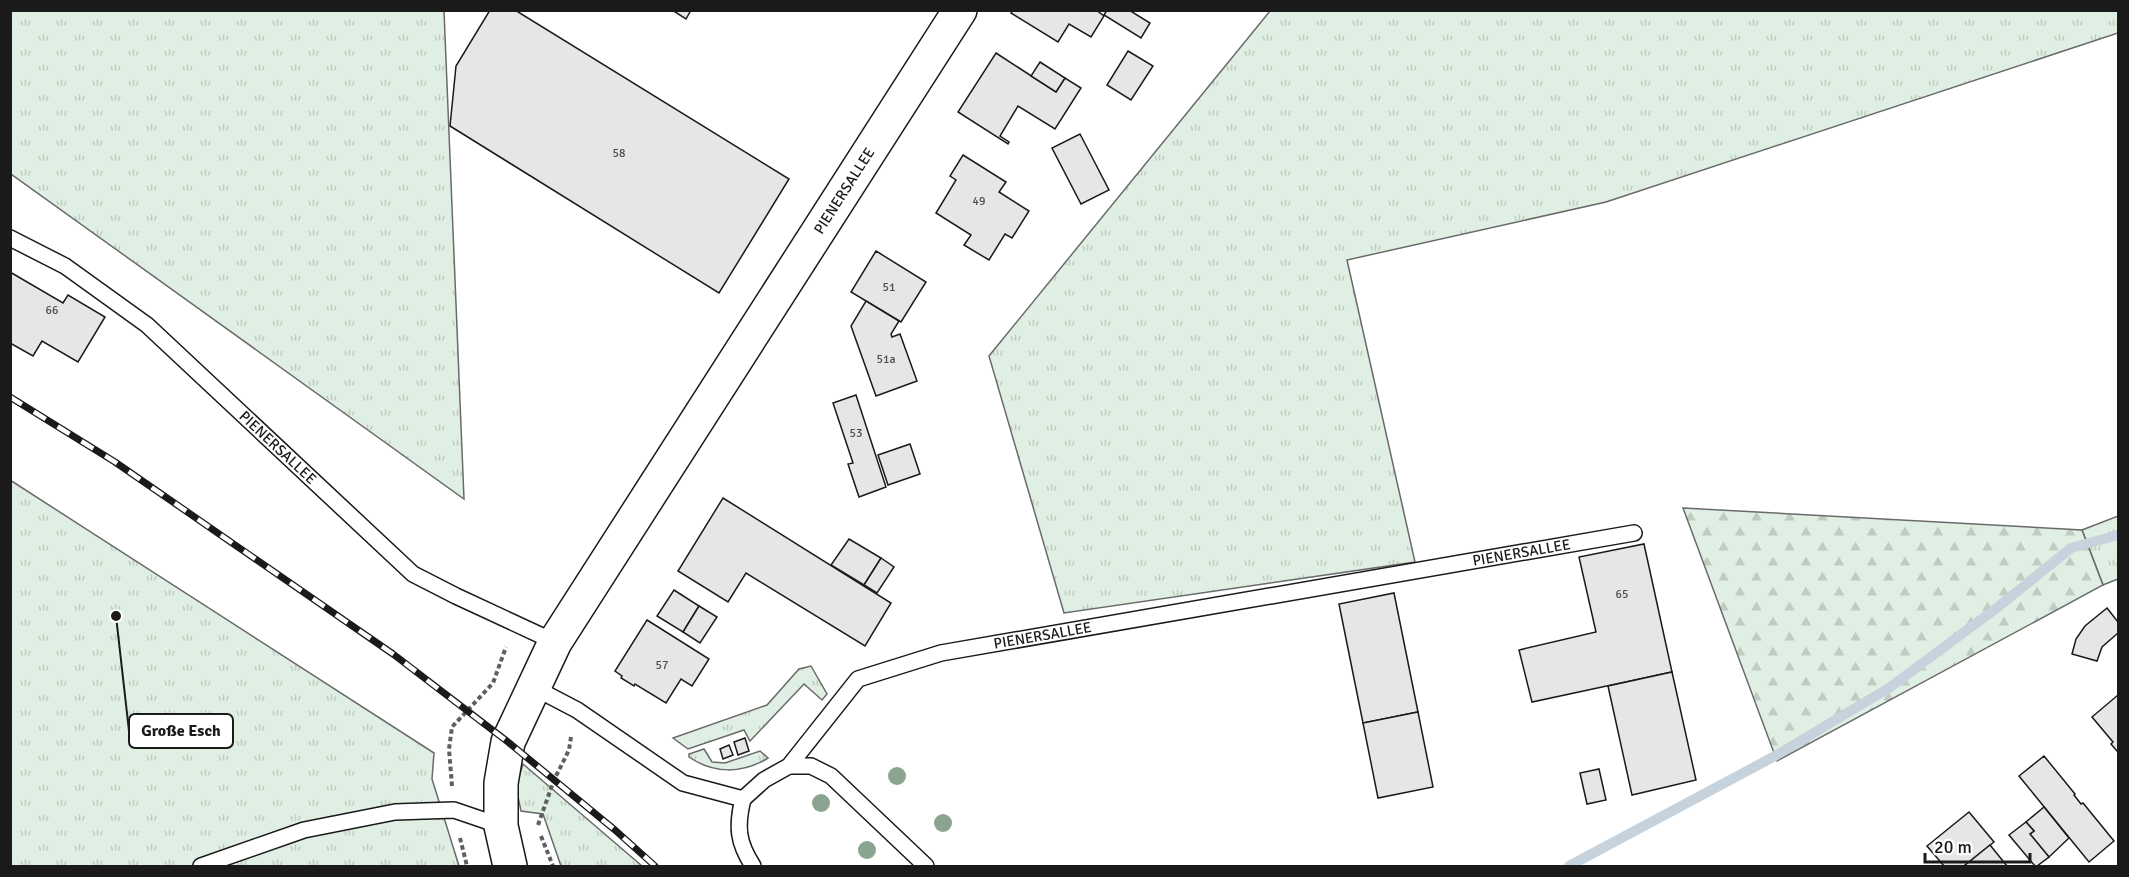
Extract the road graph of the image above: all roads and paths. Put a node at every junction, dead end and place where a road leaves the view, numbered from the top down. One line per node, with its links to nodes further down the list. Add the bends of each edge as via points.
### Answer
1 (960, 10): 4 (main road, PIENERSALLEE)
2 (10, 238): 4 (lane, PIENERSALLEE, via 65,266 147,325 413,574)
3 (1634, 533): 7 (lane, PIENERSALLEE, via 941,653 858,680)
4 (555, 642): 5 (main road, PIENERSALLEE)
5 (532, 687): 6 (lane); 9 (main road, PIENERSALLEE, via 508,742 501,783)
6 (577, 710): 8 (lane, via 683,783); 10 (path, via 569,750)
7 (789, 766): 8 (lane, PIENERSALLEE, via 764,780); 14 (lane, via 812,766 831,776)
8 (743, 799): 13 (lane, via 738,819 743,850)
9 (501, 826): 11 (lane, via 454,810 395,812 304,830); 12 (main road, PIENERSALLEE)
10 (538, 826)
11 (201, 867)
12 (510, 867)
13 (753, 867)
14 (926, 867)

